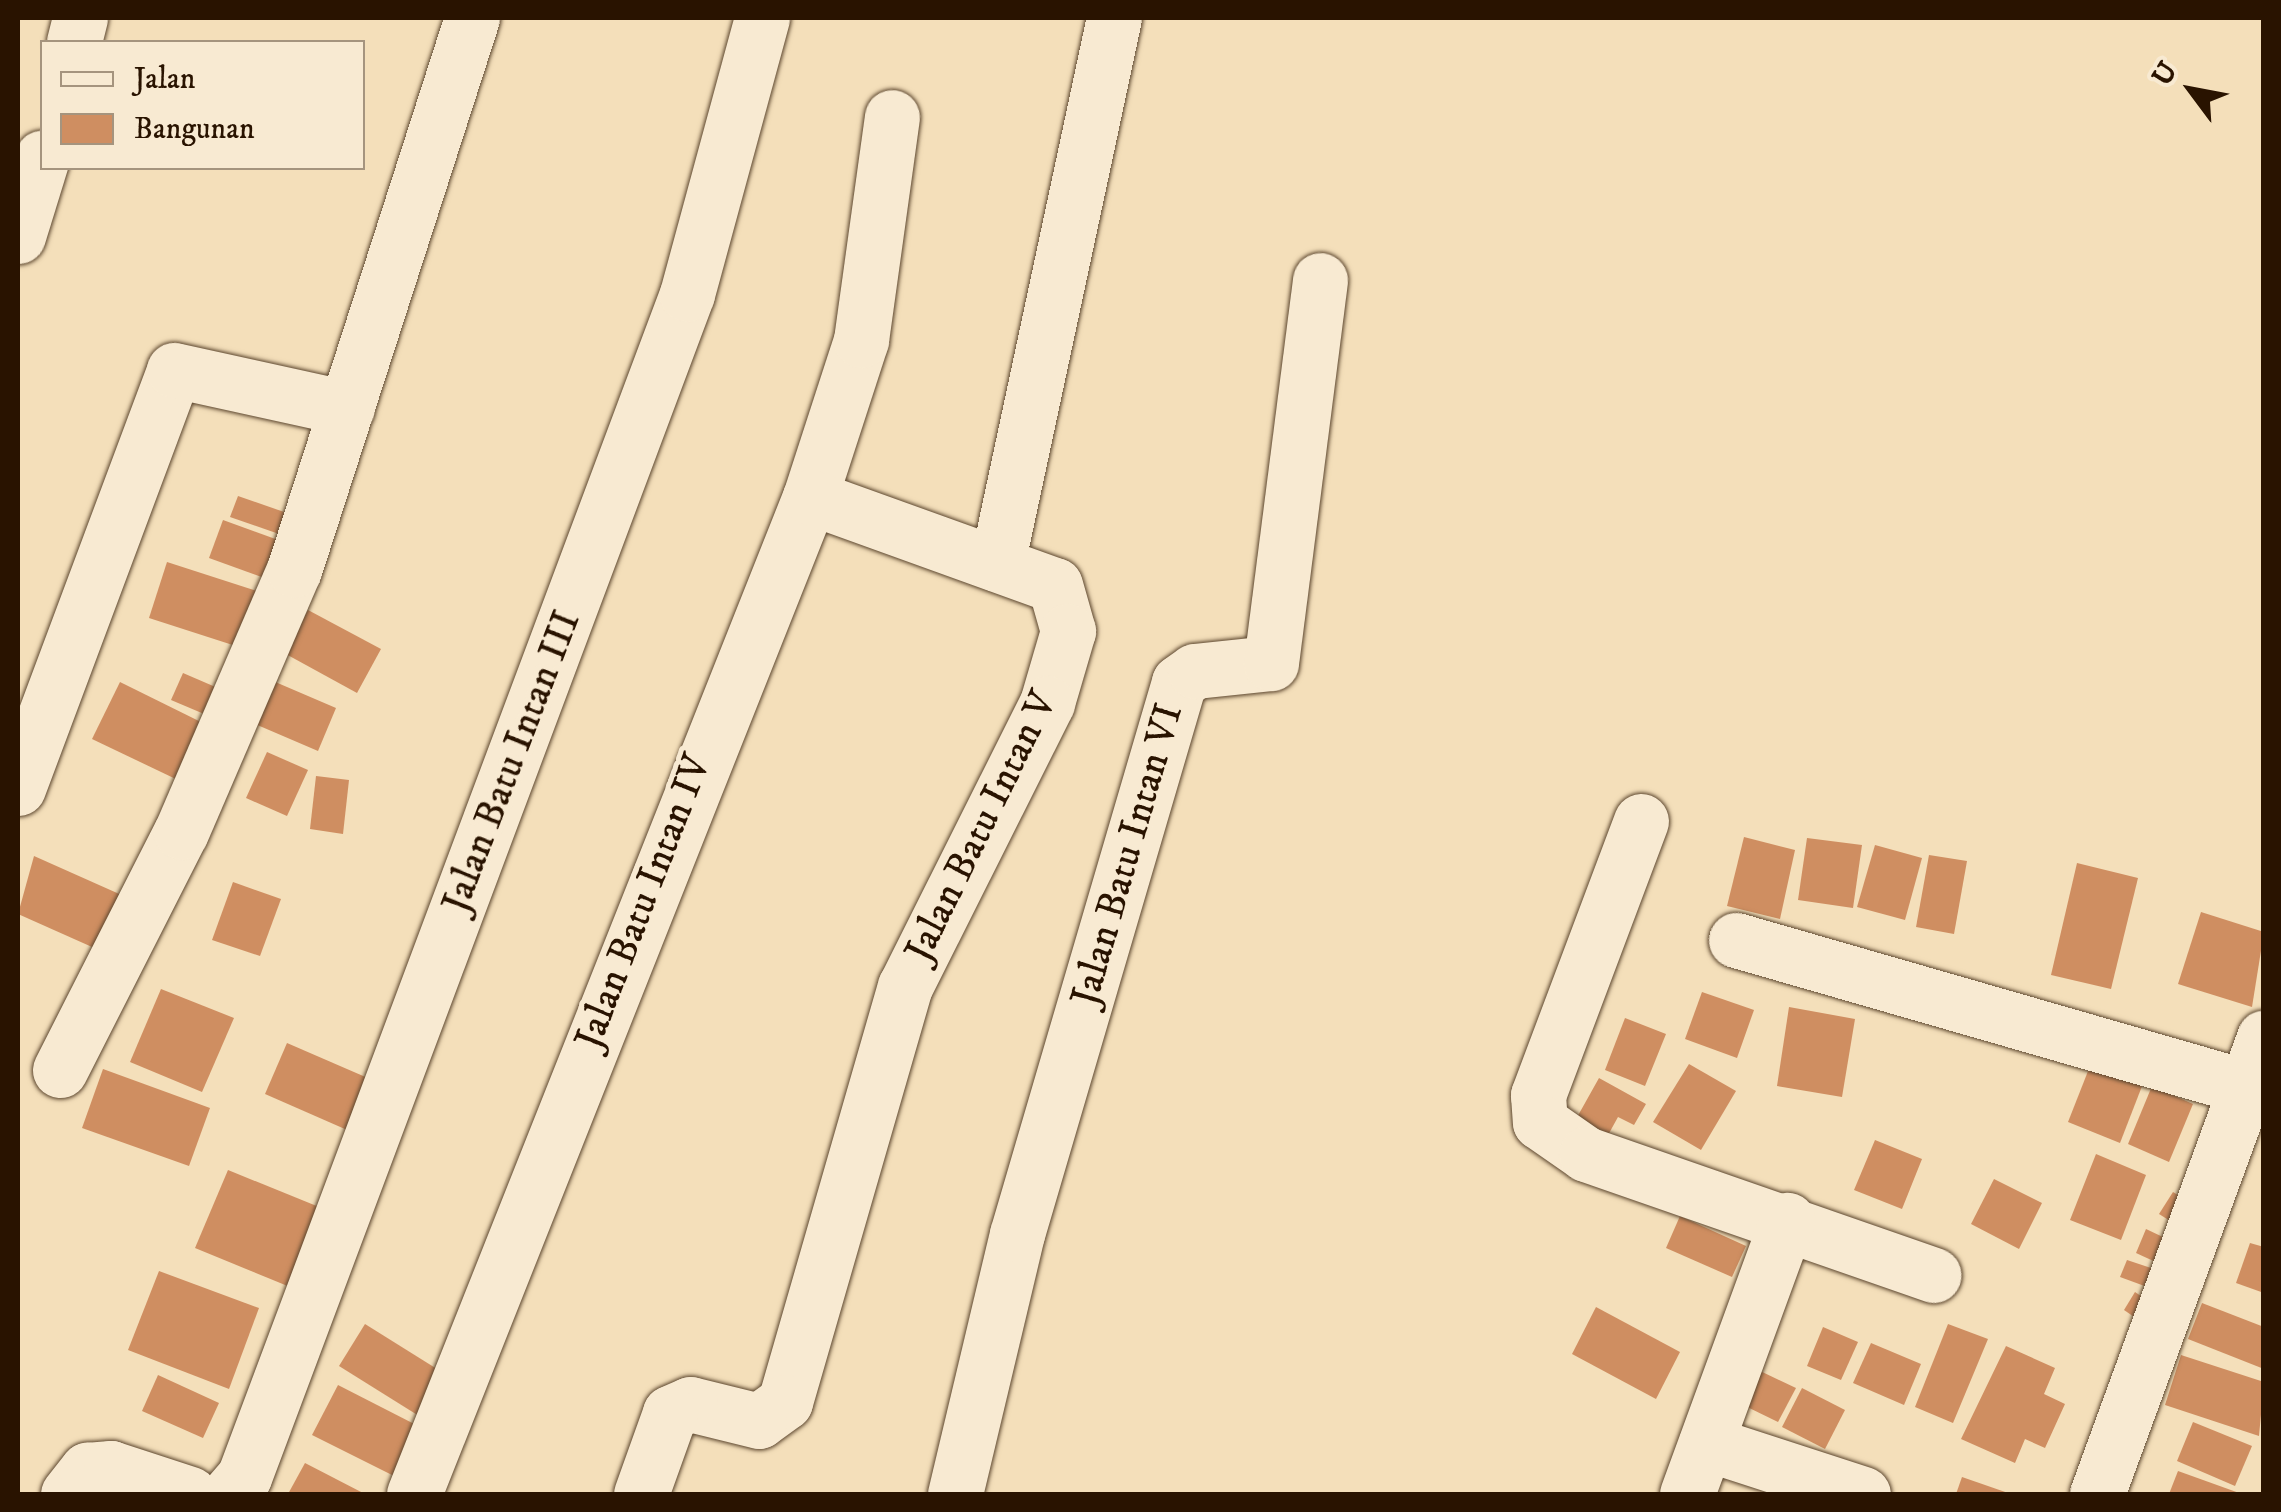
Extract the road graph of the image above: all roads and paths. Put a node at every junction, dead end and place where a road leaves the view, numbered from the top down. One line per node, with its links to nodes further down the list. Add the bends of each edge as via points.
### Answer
1 (472, 18): 8 (street)
2 (762, 18): 21 (street, Jalan Batu Intan III, via 687,294 244,1477)
3 (1114, 18): 10 (street)
4 (892, 117): 9 (street, Jalan Batu Intan IV, via 861,340)
5 (40, 164): 6 (street)
6 (18, 236)
7 (1320, 280): 24 (street, Jalan Batu Intan VI, via 1270,662 1180,682 1017,1234)
8 (347, 408): 11 (street, via 174,370); 15 (street, via 294,570 189,814)
9 (810, 497): 10 (street); 22 (street, Jalan Batu Intan IV)
10 (997, 564): 23 (street, Jalan Batu Intan V, via 1055,585 1068,631 1046,704 905,986 785,1402 759,1421 690,1404 670,1413)
11 (18, 788)
12 (1641, 822): 16 (street, via 1538,1096 1540,1122 1586,1154)
13 (1736, 940): 14 (street)
14 (2255, 1062): 27 (street)
15 (60, 1070)
16 (1788, 1220): 17 (street); 18 (street)
17 (1934, 1274)
18 (1706, 1443): 25 (street); 26 (street)
19 (68, 1494): 20 (street, via 86,1470 111,1468)
20 (190, 1494)
21 (229, 1494)
22 (414, 1494)
23 (641, 1494)
24 (956, 1494)
25 (1686, 1494)
26 (1864, 1494)
27 (2097, 1494)

